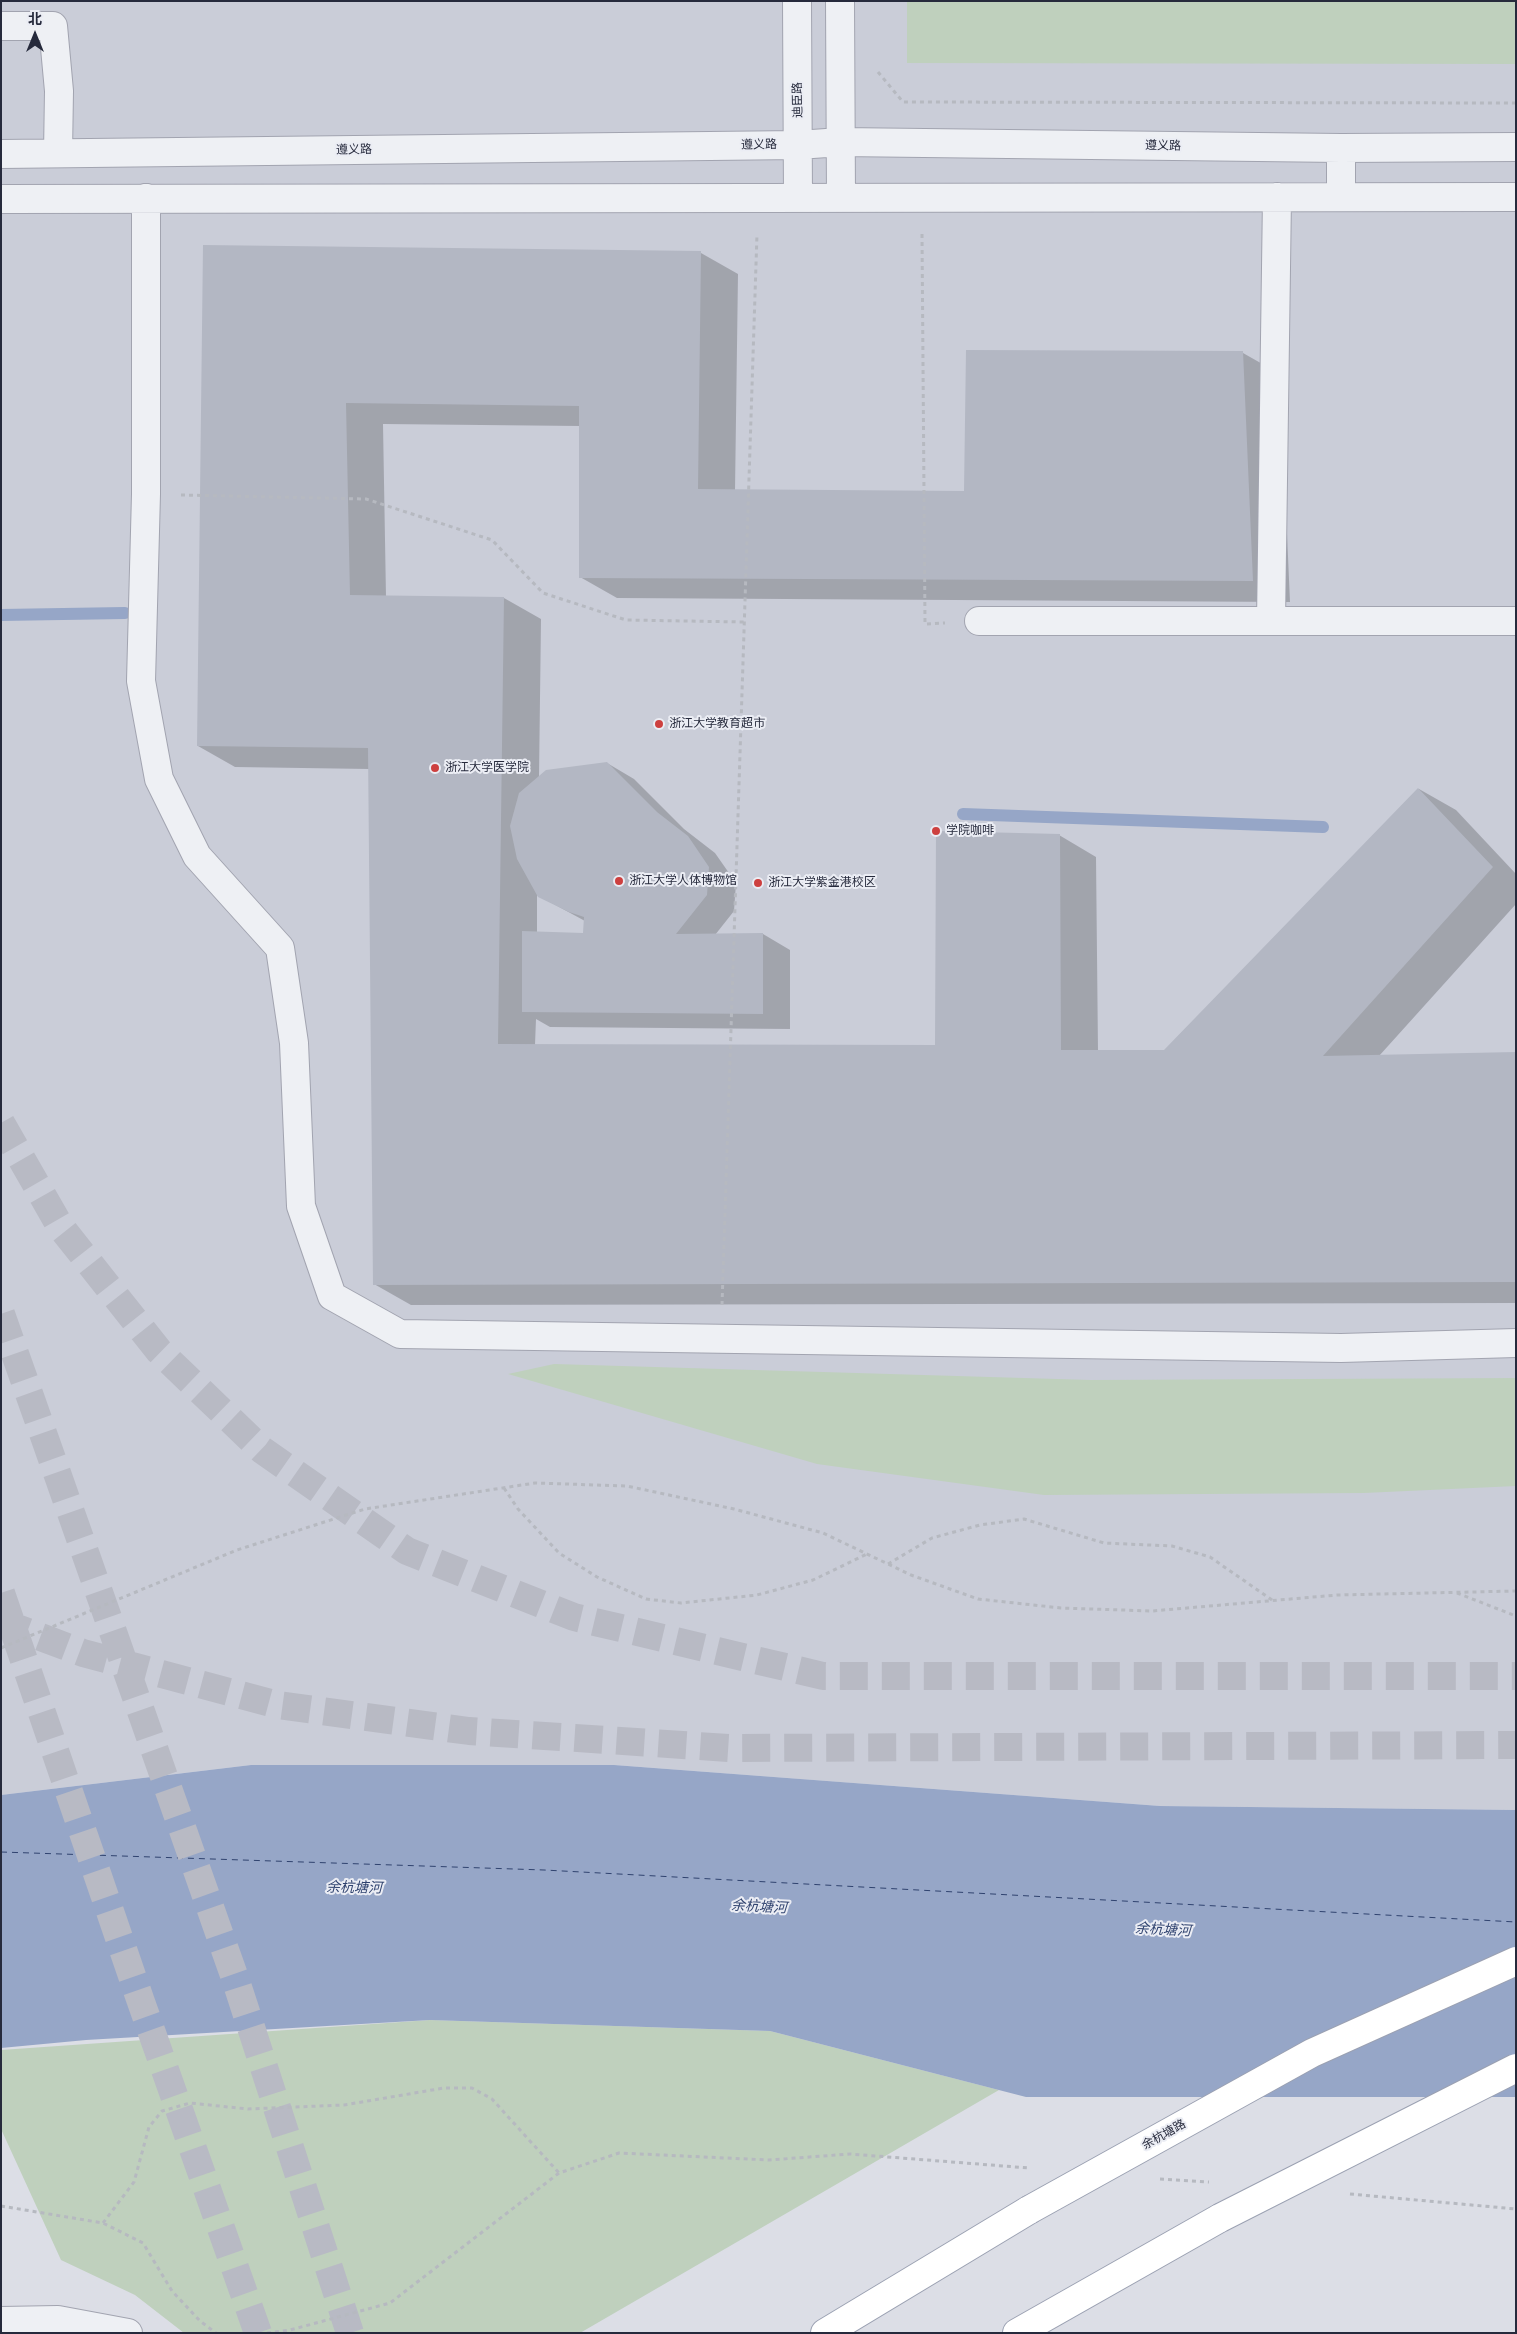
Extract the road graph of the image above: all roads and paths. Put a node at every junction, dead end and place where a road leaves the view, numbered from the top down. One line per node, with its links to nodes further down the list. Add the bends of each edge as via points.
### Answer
1 (797, 1): 7 (street, 迪臣路)
2 (840, 1): 6 (street)
3 (1, 26): 10 (street, via 53,26 59,92)
4 (903, 102): 5 (path)
5 (1516, 104)
6 (841, 142): 7 (street, 遵义路); 9 (street, 遵义路); 17 (street)
7 (798, 145): 10 (street, 遵义路); 16 (street, 迪臣路)
8 (1516, 147): 9 (street, 遵义路)
9 (1341, 148): 13 (street)
10 (58, 152): 11 (street, 遵义路)
11 (1, 154)
12 (1277, 197): 13 (street); 17 (street); 23 (street)
13 (1341, 197): 14 (street)
14 (1516, 197)
15 (146, 198): 16 (street); 18 (street); 26 (street, via 146,494 141,681 159,779 197,856 280,948 294,1043 301,1206 332,1296 400,1334)
16 (798, 198): 17 (street)
17 (841, 198)
18 (1, 199)
19 (757, 226): 25 (path)
20 (922, 226): 22 (path, via 924,624)
21 (200, 495): 25 (path, via 366,500 492,540 543,593 626,620)
22 (979, 621): 23 (street)
23 (1271, 621): 24 (street)
24 (1516, 621)
25 (744, 622): 26 (path)
26 (720, 1338): 27 (street, via 1341,1348)
27 (1516, 1343)
28 (504, 1488): 29 (path, via 535,1483 627,1486 734,1509 823,1533); 29 (path, via 518,1509 558,1553 597,1577 646,1599 680,1603 757,1595 813,1580); 35 (path, via 365,1509 237,1550)
29 (868, 1554): 30 (path)
30 (888, 1564): 33 (path, via 978,1599 1061,1608 1152,1611); 33 (path, via 932,1538 980,1525 1024,1518 1104,1543 1172,1546 1210,1557)
31 (1516, 1590): 32 (path)
32 (1454, 1592): 33 (path, via 1338,1595); 34 (path)
33 (1273, 1601)
34 (1516, 1616)
35 (1, 1648)
36 (1516, 1961): 50 (main road, 余杭塘路, bridge, via 1312,2053 1029,2210)
37 (1516, 2068): 51 (main road, bridge, via 1220,2218)
38 (1038, 2169): 39 (path, via 850,2154 769,2160 619,2153)
39 (558, 2173): 45 (path, via 492,2099 472,2088 444,2088 344,2105 248,2109 190,2104 162,2111 149,2128 134,2182); 49 (path, via 390,2303 290,2330)
40 (1156, 2178): 41 (path)
41 (1215, 2183)
42 (1343, 2193): 44 (path)
43 (1, 2206): 45 (path)
44 (1516, 2209)
45 (103, 2223): 48 (path, via 143,2243 172,2291)
46 (1, 2321): 47 (street, via 58,2320)
47 (128, 2333)
48 (216, 2333)
49 (267, 2333)
50 (826, 2333)
51 (1016, 2333)

